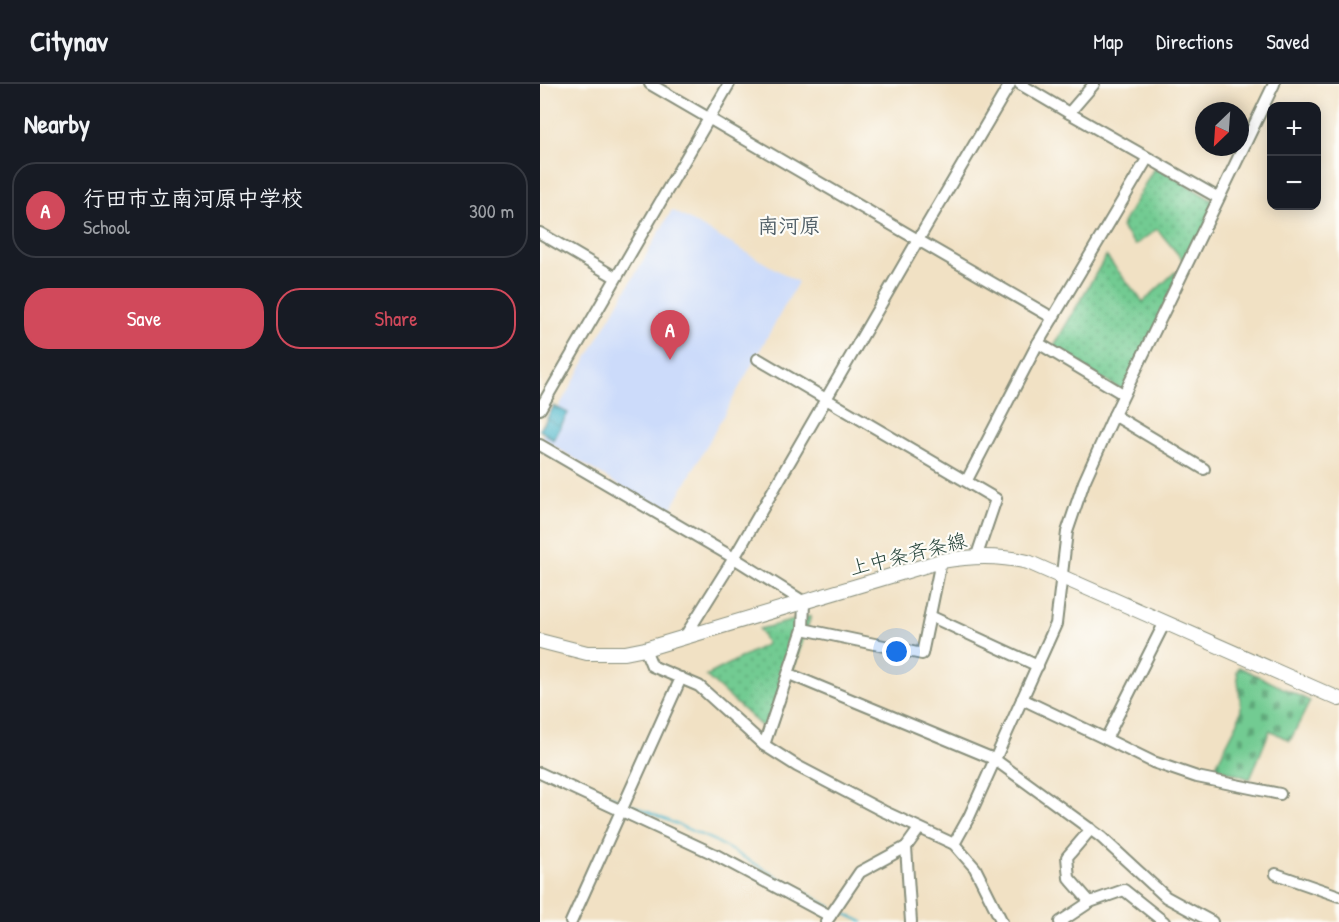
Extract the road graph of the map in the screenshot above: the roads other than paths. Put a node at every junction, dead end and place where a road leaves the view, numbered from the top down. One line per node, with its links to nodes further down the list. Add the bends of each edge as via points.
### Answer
1 (650, 84): 8 (street)
2 (729, 84): 8 (street)
3 (1010, 84): 12 (street)
4 (1020, 84): 7 (street)
5 (1094, 84): 7 (street)
6 (1274, 84): 10 (street)
7 (1069, 113): 9 (street)
8 (709, 119): 12 (street); 13 (street)
9 (1147, 159): 10 (street); 14 (street)
10 (1217, 198): 17 (street)
11 (540, 233): 13 (street)
12 (918, 240): 14 (street); 18 (street)
13 (615, 277): 19 (street)
14 (1053, 318): 15 (street)
15 (1038, 343): 17 (street); 23 (street)
16 (758, 359): 18 (street)
17 (1123, 394): 20 (street)
18 (825, 399): 23 (street); 25 (street)
19 (540, 409)
20 (1114, 414): 22 (street); 27 (street, via 1067,532)
21 (540, 445): 25 (street)
22 (1203, 469)
23 (967, 480): 24 (street, via 996,499)
24 (977, 555): 26 (main road, 上中条斉条線); 27 (main road, 上中条斉条線, via 1028,562)
25 (734, 558): 28 (street); 32 (street)
26 (941, 561): 28 (main road, 上中条斉条線); 29 (street)
27 (1060, 576): 30 (main road, 上中条斉条線); 35 (street, via 1056,624)
28 (804, 602): 31 (street); 32 (main road, 上中条斉条線)
29 (930, 616): 31 (street, via 922,654); 35 (street)
30 (1164, 624): 39 (main road, 上中条斉条線); 40 (street)
31 (802, 630): 36 (street)
32 (684, 638): 34 (main road, 上中条斉条線)
33 (540, 641): 34 (main road, 上中条斉条線, via 587,652)
34 (645, 649): 37 (street, via 652,666)
35 (1038, 666): 38 (street)
36 (789, 674): 41 (street); 42 (street)
37 (681, 678): 41 (street, via 699,686); 45 (street)
38 (1022, 699): 40 (street); 42 (street)
39 (1339, 699)
40 (1106, 739): 44 (street, via 1153,762 1197,777)
41 (764, 745): 46 (street)
42 (993, 759): 47 (street); 48 (street)
43 (540, 773): 45 (street)
44 (1280, 794)
45 (623, 810): 55 (street, via 714,854); 56 (street)
46 (920, 829): 48 (street); 49 (street)
47 (1091, 829): 52 (street); 53 (street, via 1067,857 1070,878)
48 (954, 844): 58 (street, via 975,868)
49 (906, 846): 55 (street, via 860,872); 57 (street)
50 (1276, 874): 51 (street)
51 (1339, 896)
52 (1166, 897): 54 (street); 61 (street)
53 (1090, 902): 54 (street, via 1125,890); 59 (street)
54 (1153, 914): 60 (street)
55 (828, 919)
56 (571, 922)
57 (911, 922)
58 (1002, 922)
59 (1060, 922)
60 (1164, 922)
61 (1212, 922)

